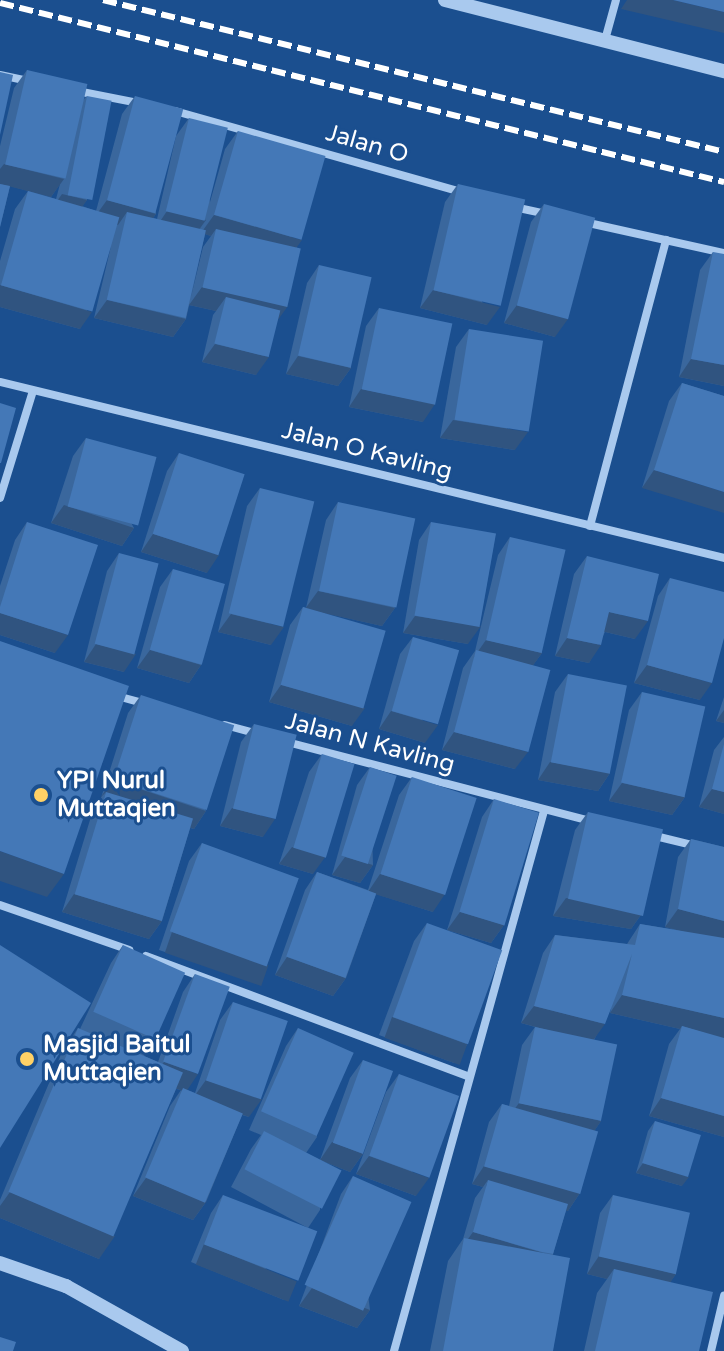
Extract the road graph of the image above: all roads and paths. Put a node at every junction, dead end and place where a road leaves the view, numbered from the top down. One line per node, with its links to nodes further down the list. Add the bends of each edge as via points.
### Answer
1 (445, 0): 3 (street)
2 (616, 0): 3 (street)
3 (605, 40): 4 (street)
4 (724, 71)
5 (0, 75): 6 (street)
6 (43, 84)
7 (57, 87): 8 (street, Jalan O, via 172,110)
8 (472, 195)
9 (502, 203): 10 (street)
10 (562, 217)
11 (577, 221): 12 (street)
12 (666, 240): 13 (street); 17 (street)
13 (724, 253)
14 (0, 382): 15 (street, Jalan O Kavling)
15 (33, 391): 16 (street); 17 (street, Jalan O Kavling)
16 (0, 498)
17 (590, 526): 18 (street, Jalan O Kavling)
18 (724, 558)
19 (106, 694): 20 (street)
20 (166, 710)
21 (212, 722): 22 (street, Jalan N Kavling)
22 (544, 811): 23 (street, Jalan N Kavling); 27 (street)
23 (604, 824)
24 (634, 831): 25 (street)
25 (709, 849)
26 (0, 905): 27 (street)
27 (467, 1076): 31 (street)
28 (0, 1263): 30 (street, via 66,1286)
29 (724, 1296): 32 (street)
30 (182, 1351)
31 (394, 1351)
32 (711, 1351)

